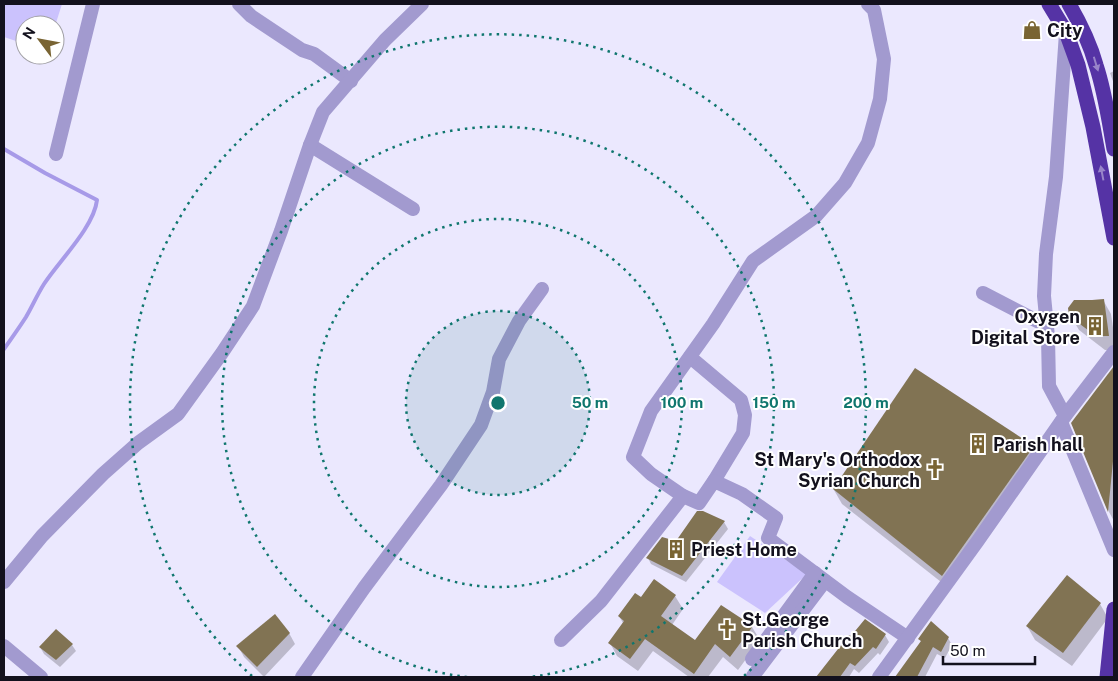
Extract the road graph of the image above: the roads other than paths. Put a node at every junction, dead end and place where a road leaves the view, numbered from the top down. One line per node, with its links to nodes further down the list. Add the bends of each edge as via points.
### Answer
1 (93, 4): 11 (street)
2 (239, 4): 8 (street, via 251,16)
3 (422, 4): 8 (street, via 384,40)
4 (868, 4): 18 (street, via 874,10 884,59 880,99 868,143 845,183 816,216 753,261)
5 (1049, 4): 7 (highway)
6 (1069, 4): 10 (highway, one-way to 10, via 1096,64)
7 (1066, 32): 13 (highway, one-way to 7, via 1086,94); 16 (street, via 1056,178 1046,254 1044,296)
8 (351, 81): 9 (street, via 323,112)
9 (310, 145): 12 (street); 24 (street, via 253,306 222,353 178,414 102,474 42,536)
10 (1114, 149)
11 (56, 154)
12 (413, 209)
13 (1114, 238)
14 (542, 289): 32 (street, via 519,321 499,359 493,392 481,425)
15 (983, 293): 16 (street)
16 (1047, 326): 19 (street, via 1049,386)
17 (1114, 352): 19 (street)
18 (690, 357): 20 (street, via 741,400 745,416 743,433); 21 (street, via 651,411 633,456 651,474)
19 (1063, 419): 22 (street); 26 (street)
20 (714, 481): 21 (street, via 699,503); 23 (street, via 742,494 776,518 768,538)
21 (683, 496): 27 (street, via 601,601)
22 (1114, 550)
23 (820, 577): 26 (street); 29 (street); 30 (street)
24 (4, 582)
25 (1114, 610): 34 (highway)
26 (908, 638): 33 (street)
27 (561, 640)
28 (4, 646): 31 (street)
29 (752, 659)
30 (753, 676)
31 (41, 677)
32 (302, 677)
33 (879, 677)
34 (1107, 677)

